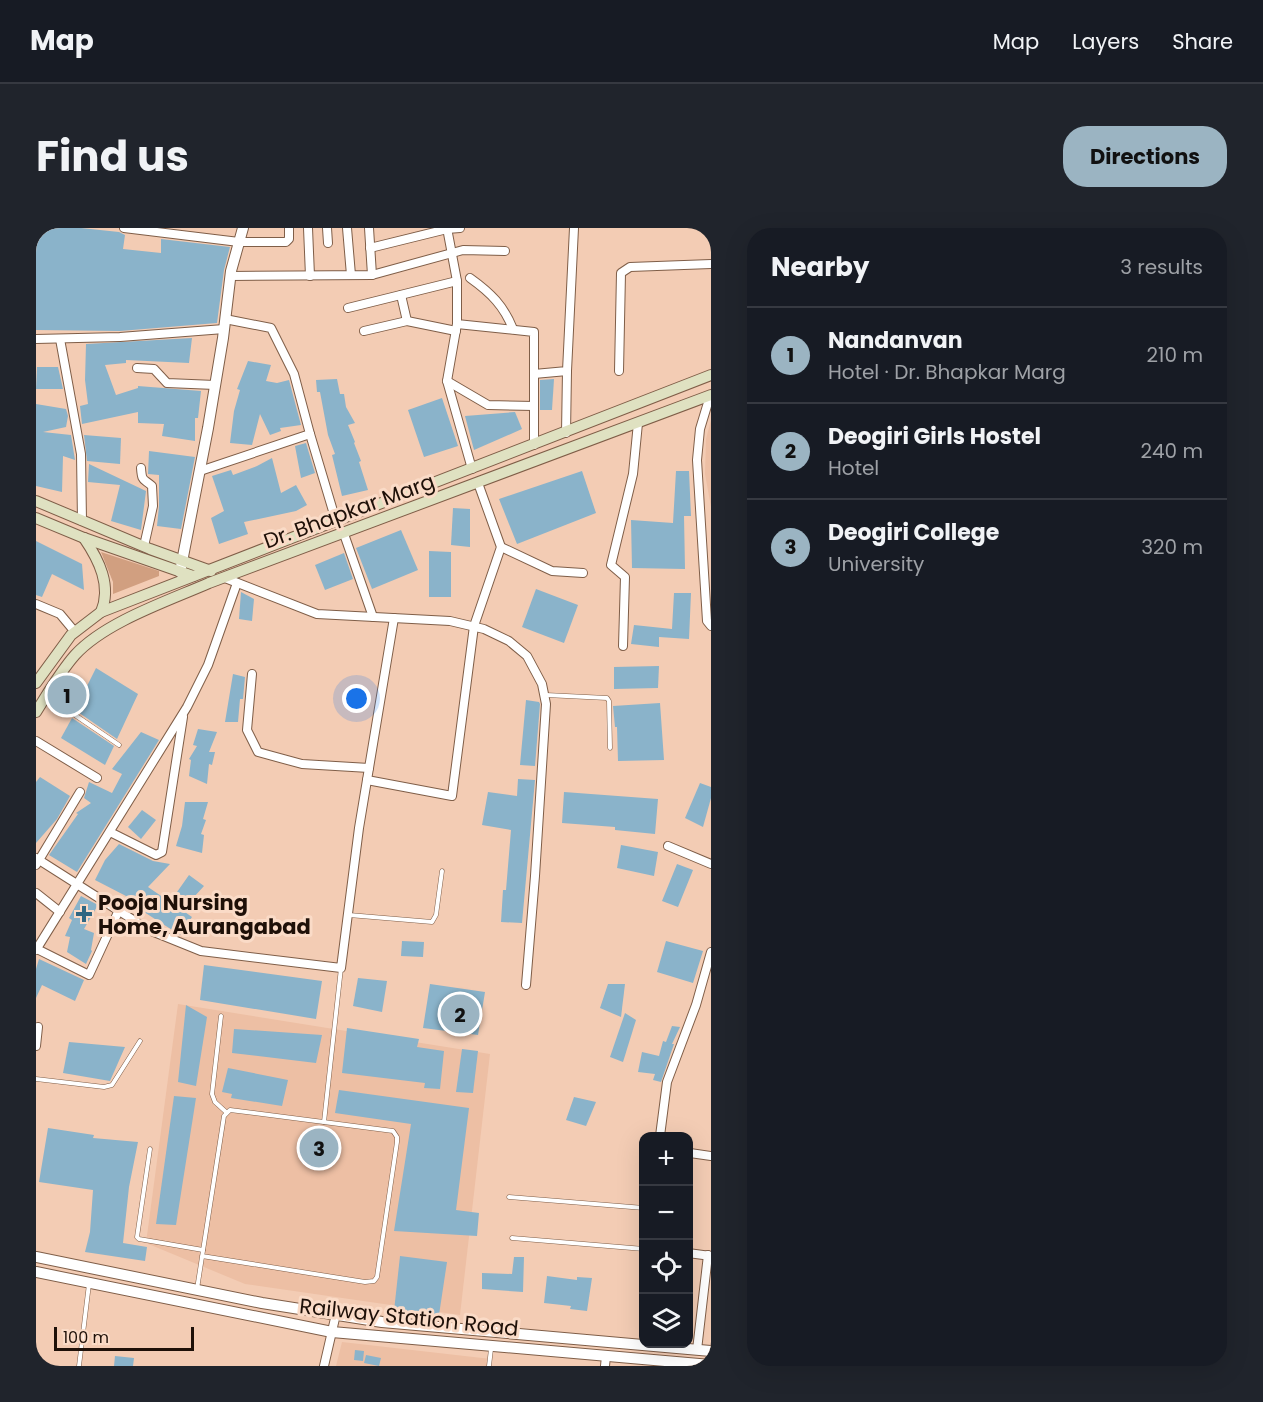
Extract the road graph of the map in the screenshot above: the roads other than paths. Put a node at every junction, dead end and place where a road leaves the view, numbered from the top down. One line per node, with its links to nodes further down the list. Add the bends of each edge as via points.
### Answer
1 (124, 228): 11 (street)
2 (243, 228): 11 (street)
3 (289, 228): 11 (street, via 286,242)
4 (308, 228): 20 (street)
5 (327, 228): 12 (street)
6 (347, 228): 17 (street)
7 (369, 228): 13 (street)
8 (460, 228): 10 (street)
9 (574, 228): 33 (street)
10 (447, 229): 13 (street); 15 (street)
11 (239, 242): 19 (street)
12 (328, 243)
13 (370, 248): 18 (street)
14 (505, 250): 15 (street)
15 (451, 253): 18 (street); 22 (street)
16 (711, 264): 34 (street, via 630,267 621,273)
17 (351, 275): 18 (street); 20 (street)
18 (372, 275)
19 (230, 276): 20 (street); 26 (street)
20 (310, 276)
21 (470, 278): 28 (street, via 489,291)
22 (457, 281): 23 (street); 27 (street)
23 (401, 295): 24 (street); 25 (street)
24 (348, 308)
25 (407, 321): 27 (street); 29 (street)
26 (224, 324): 31 (street, via 120,337); 38 (street); 43 (street, via 272,328 294,374)
27 (457, 328): 28 (street); 37 (street)
28 (513, 329): 35 (street, via 534,332)
29 (364, 331)
30 (36, 339): 31 (street)
31 (60, 339): 51 (street, via 81,454)
32 (136, 368): 38 (street, via 154,369 167,383)
33 (567, 371): 35 (street); 42 (street)
34 (619, 372)
35 (534, 374): 40 (street)
36 (711, 375): 42 (main road, Dr. Bhapkar Marg)
37 (447, 381): 40 (street, via 488,405); 46 (street)
38 (215, 385): 47 (street)
39 (711, 395): 41 (main road, Dr. Bhapkar Marg); 69 (street, via 700,429 697,460 707,621)
40 (534, 406): 44 (street)
41 (638, 423): 48 (main road, Dr. Bhapkar Marg); 71 (street, via 633,474 611,565 625,577)
42 (566, 433): 44 (main road, Dr. Bhapkar Marg)
43 (309, 434): 47 (street); 52 (street)
44 (534, 445): 46 (main road, Dr. Bhapkar Marg)
45 (141, 468): 55 (street, via 141,478 152,486 154,496)
46 (472, 469): 52 (main road, Dr. Bhapkar Marg)
47 (201, 471): 57 (street)
48 (478, 483): 53 (main road, Dr. Bhapkar Marg); 56 (street)
49 (36, 501): 51 (main road)
50 (36, 518): 54 (main road)
51 (82, 521): 55 (main road)
52 (336, 521): 58 (main road, Dr. Bhapkar Marg)
53 (344, 534): 61 (main road, Dr. Bhapkar Marg); 66 (street)
54 (84, 538): 57 (main road); 65 (main road, via 96,555 104,580 106,599)
55 (144, 546): 57 (main road)
56 (501, 547): 59 (street, via 552,571); 68 (street)
57 (182, 567): 58 (main road); 60 (main road)
58 (209, 570): 60 (main road, Dr. Bhapkar Marg); 61 (main road)
59 (583, 573)
60 (194, 576): 63 (main road); 65 (main road, Dr. Bhapkar Marg)
61 (225, 578): 62 (street); 63 (main road, Dr. Bhapkar Marg)
62 (237, 583): 66 (street, via 317,614); 77 (street, via 208,665)
63 (209, 584): 75 (main road, Dr. Bhapkar Marg, via 148,609 102,634 76,654)
64 (36, 604): 70 (street, via 60,614)
65 (101, 612): 70 (main road, Dr. Bhapkar Marg)
66 (373, 617): 67 (street)
67 (394, 618): 68 (street); 81 (street)
68 (474, 626): 74 (street, via 509,641 527,656); 83 (street, via 452,796)
69 (711, 626)
70 (75, 632): 73 (main road, Dr. Bhapkar Marg)
71 (623, 646)
72 (252, 674): 81 (street, via 247,730 258,752 302,764)
73 (36, 682)
74 (545, 694): 80 (lane, via 607,698); 98 (street)
75 (47, 696): 76 (main road, Dr. Bhapkar Marg); 79 (lane)
76 (36, 712)
77 (184, 712): 85 (street); 85 (street, via 162,852 156,855)
78 (36, 741): 82 (street)
79 (119, 745)
80 (610, 748)
81 (369, 768): 83 (street)
82 (97, 778)
83 (367, 780): 94 (street)
84 (80, 792): 87 (street)
85 (110, 832): 90 (street)
86 (668, 846): 88 (street)
87 (37, 861): 90 (street)
88 (711, 864)
89 (442, 871): 94 (lane, via 432,922)
90 (78, 884): 92 (street); 93 (street)
91 (36, 893): 93 (street)
92 (119, 910): 95 (street, via 88,975); 97 (street, via 150,930 201,951)
93 (60, 912): 95 (street)
94 (348, 915): 97 (street)
95 (36, 950)
96 (711, 952): 106 (street, via 667,1082)
97 (341, 968): 105 (lane)
98 (526, 985)
99 (221, 1016): 104 (lane, via 212,1094)
100 (38, 1027): 102 (street)
101 (140, 1041): 103 (lane, via 112,1085)
102 (36, 1046)
103 (36, 1079)
104 (226, 1112): 105 (lane); 113 (lane)
105 (324, 1122): 116 (lane, via 393,1131 397,1137 374,1281)
106 (661, 1132)
107 (150, 1149): 113 (lane, via 137,1237)
108 (693, 1154): 109 (street)
109 (711, 1156)
110 (509, 1197): 111 (lane)
111 (639, 1208)
112 (512, 1239): 114 (lane)
113 (203, 1250): 116 (lane)
114 (639, 1250)
115 (693, 1254): 117 (street)
116 (202, 1256): 121 (lane)
117 (710, 1256): 125 (street)
118 (36, 1257): 121 (street, Railway Station Road)
119 (36, 1272): 120 (street, Railway Station Road)
120 (90, 1283): 123 (street, Railway Station Road); 129 (lane)
121 (196, 1290): 122 (street, Railway Station Road)
122 (336, 1314): 123 (street); 125 (street, Railway Station Road, via 382,1322)
123 (332, 1332): 124 (street, Railway Station Road); 130 (street)
124 (492, 1346): 127 (street, Railway Station Road); 131 (lane)
125 (697, 1350): 126 (street, Railway Station Road)
126 (711, 1351)
127 (605, 1361): 128 (street, Railway Station Road)
128 (711, 1365)
129 (79, 1366)
130 (324, 1366)
131 (489, 1366)

